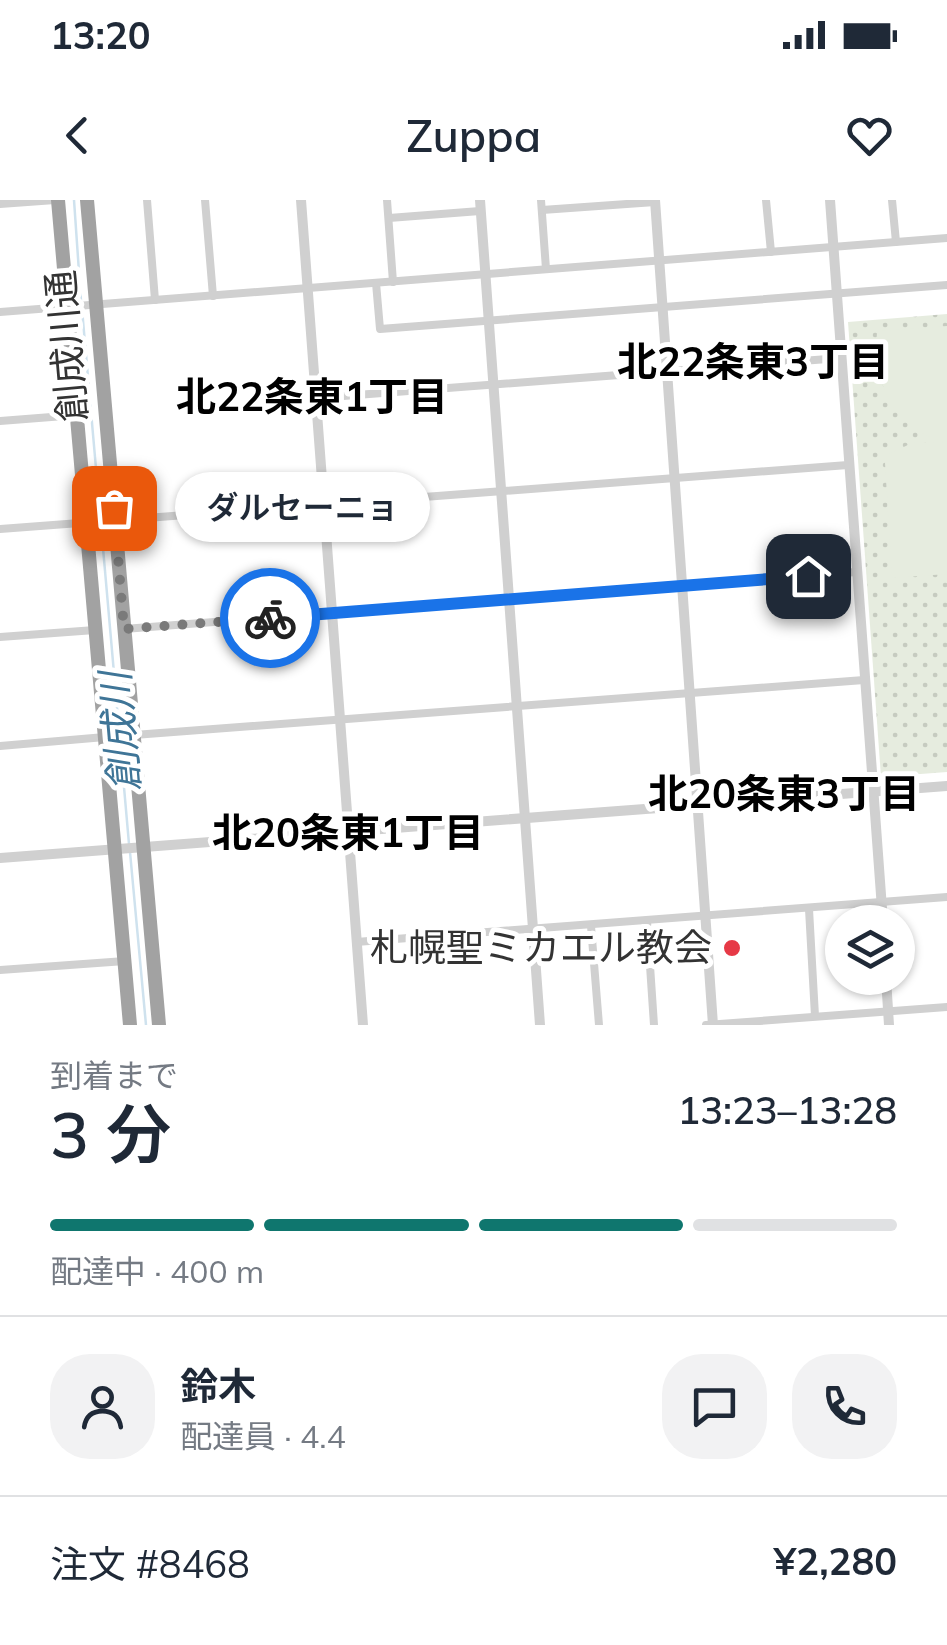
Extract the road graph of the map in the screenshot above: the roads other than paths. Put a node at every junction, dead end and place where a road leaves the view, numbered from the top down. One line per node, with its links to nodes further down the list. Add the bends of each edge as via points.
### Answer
1 (56, 200): 12 (street); 31 (highway, 創成川通)
2 (87, 200): 30 (highway, 創成川通)
3 (147, 200): 29 (street)
4 (205, 200): 28 (street)
5 (301, 200): 26 (street)
6 (387, 200): 15 (street)
7 (766, 200): 19 (street)
8 (830, 200): 18 (street)
9 (892, 200): 17 (street)
10 (655, 201): 11 (street); 20 (street)
11 (596, 203): 13 (street)
12 (0, 204)
13 (541, 205): 21 (street)
14 (480, 206): 15 (street); 22 (street)
15 (389, 218): 23 (street)
16 (947, 238): 17 (street)
17 (896, 242): 18 (street)
18 (833, 248): 19 (street); 27 (street)
19 (771, 252): 20 (street)
20 (659, 261): 21 (street); 32 (street)
21 (546, 270): 22 (street)
22 (486, 274): 23 (street); 34 (street)
23 (393, 282): 24 (street)
24 (376, 284): 26 (street); 34 (street, via 380,329)
25 (947, 285): 27 (street)
26 (309, 289): 28 (street); 38 (street)
27 (836, 294): 32 (street); 35 (street)
28 (213, 296): 29 (street)
29 (155, 300): 30 (street)
30 (92, 305): 31 (street); 45 (highway, 創成川通)
31 (71, 307): 33 (street); 39 (highway, 創成川通)
32 (662, 308): 34 (street); 36 (street)
33 (0, 312)
34 (489, 321): 37 (street)
35 (841, 358): 36 (street); 41 (street)
36 (667, 371): 37 (street); 42 (street)
37 (494, 384): 38 (street); 43 (street)
38 (317, 398): 44 (street)
39 (77, 415): 40 (street); 46 (highway, 創成川通)
40 (0, 421)
41 (848, 465): 42 (street); 48 (street)
42 (674, 478): 43 (street); 49 (street)
43 (501, 492): 44 (street); 50 (street)
44 (324, 504): 45 (street); 51 (street)
45 (112, 521): 46 (street); 52 (highway, 創成川通)
46 (90, 522): 47 (street); 53 (highway, 創成川通)
47 (0, 529)
48 (856, 572): 49 (street); 55 (street)
49 (682, 586): 50 (street); 56 (street)
50 (508, 600): 51 (street); 57 (street)
51 (332, 613): 52 (street); 58 (street)
52 (124, 629): 59 (highway, 創成川通)
53 (95, 630): 54 (street); 60 (highway, 創成川通)
54 (0, 638)
55 (864, 680): 56 (street); 63 (street)
56 (690, 693): 57 (street); 64 (street)
57 (516, 707): 58 (street); 65 (street)
58 (340, 720): 59 (street); 66 (street)
59 (134, 735): 67 (highway, 創成川通)
60 (105, 737): 61 (street); 68 (highway, 創成川通)
61 (0, 746)
62 (947, 786): 63 (street)
63 (872, 792): 64 (street); 71 (street)
64 (696, 806): 65 (street); 74 (street)
65 (525, 820): 66 (street); 77 (street)
66 (348, 831): 67 (street); 78 (street)
67 (140, 847): 68 (street); 86 (highway, 創成川通)
68 (118, 849): 69 (street); 79 (highway, 創成川通)
69 (0, 858)
70 (947, 896): 71 (street)
71 (882, 902): 72 (street); 73 (street)
72 (882, 905)
73 (809, 909): 74 (street); 84 (street)
74 (706, 916): 75 (street); 91 (street)
75 (646, 921): 76 (street); 90 (street)
76 (591, 926): 77 (street); 89 (street)
77 (533, 930): 78 (street); 88 (street)
78 (356, 942): 87 (street)
79 (125, 961): 80 (street); 85 (highway, 創成川通)
80 (0, 970)
81 (887, 995): 83 (street)
82 (947, 1007): 83 (street)
83 (888, 1011): 84 (street); 92 (street)
84 (816, 1016): 91 (street)
85 (130, 1025)
86 (159, 1025)
87 (363, 1025)
88 (540, 1025)
89 (599, 1025)
90 (654, 1025)
91 (711, 1025)
92 (889, 1025)

